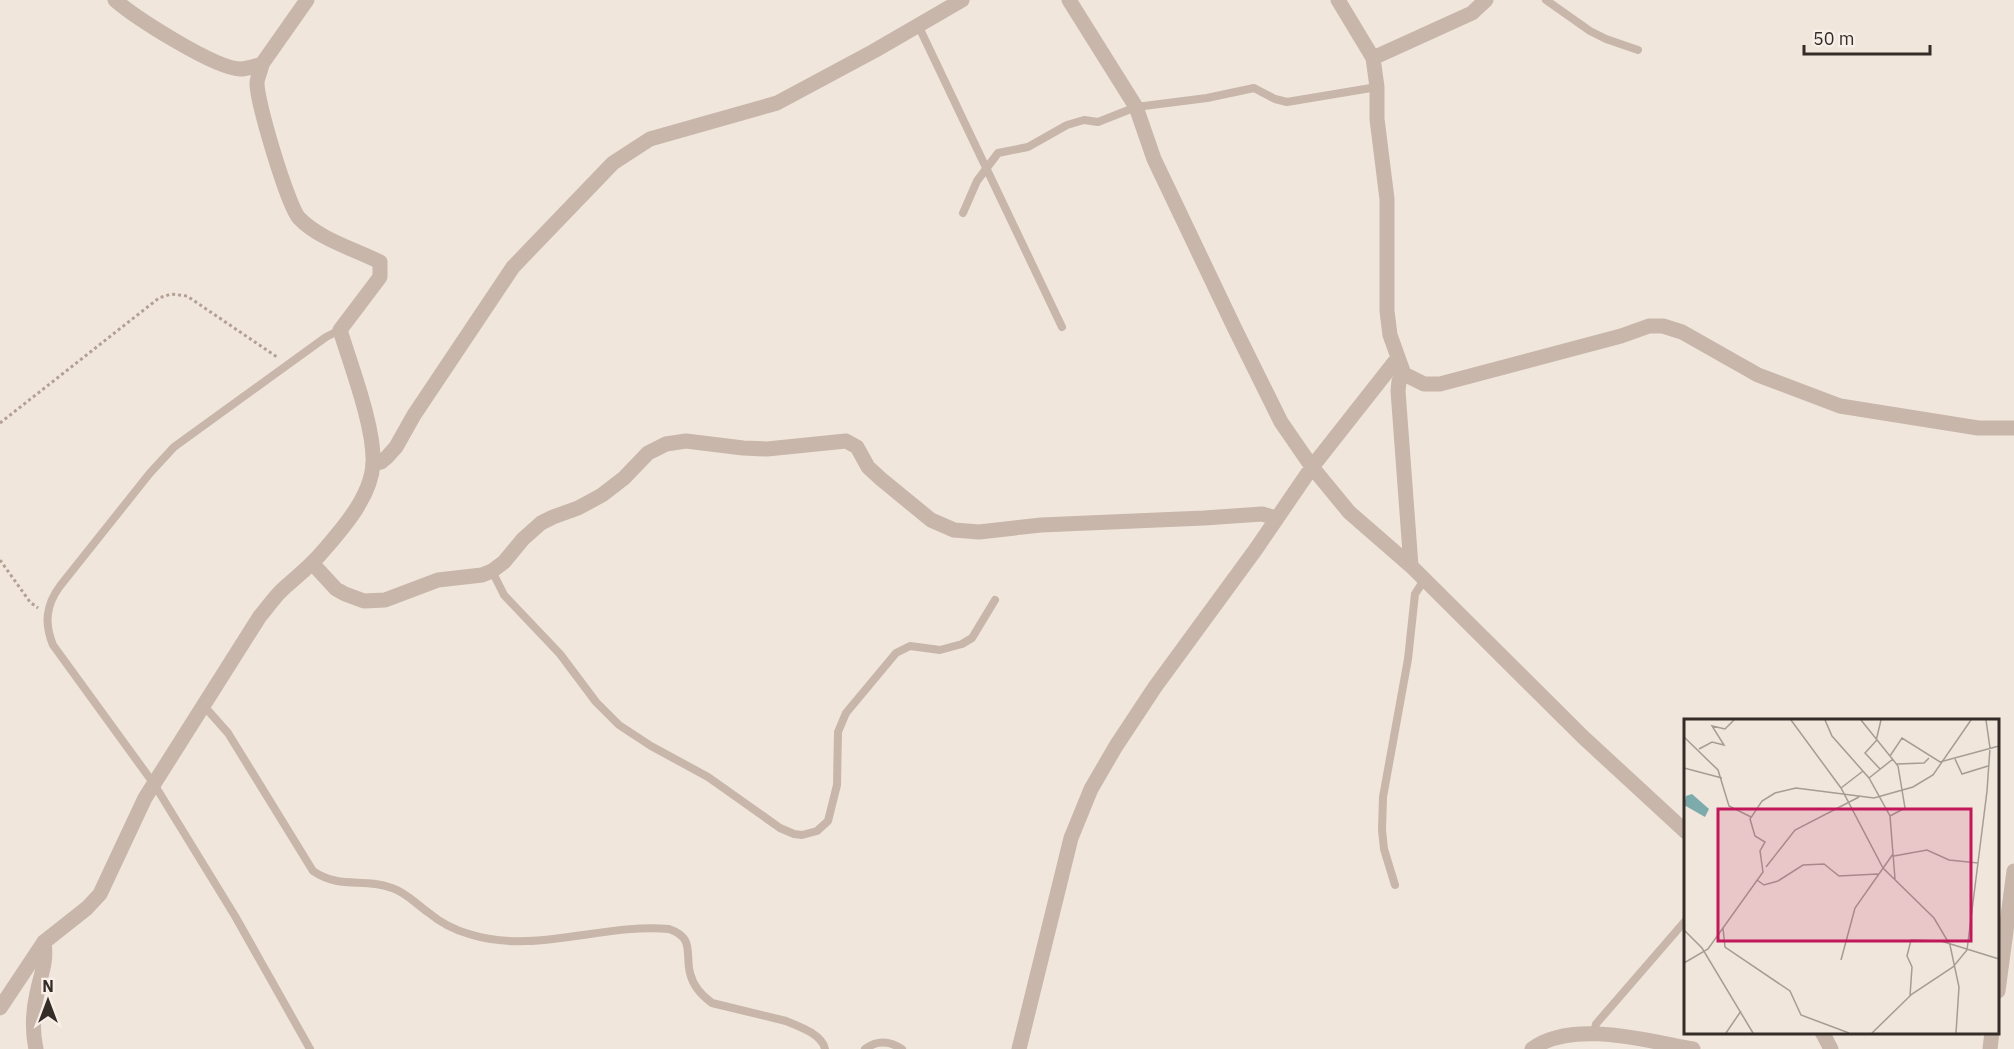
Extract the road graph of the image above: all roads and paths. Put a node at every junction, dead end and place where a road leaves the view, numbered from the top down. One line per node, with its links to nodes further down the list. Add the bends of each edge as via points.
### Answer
1 (115, 0): 11 (street, via 211,60 239,69)
2 (307, 0): 11 (street)
3 (962, 0): 8 (street)
4 (1069, 0): 13 (street)
5 (1338, 0): 10 (street)
6 (1486, 0): 10 (street, via 1472,13)
7 (1546, 0): 9 (lane, via 1590,31)
8 (918, 25): 14 (lane); 23 (street, via 777,103 650,140 613,163 513,267 396,447 381,462)
9 (1638, 50)
10 (1373, 58): 12 (street)
11 (262, 64): 17 (street, via 257,81 260,103 298,217 321,234 380,262 380,277)
12 (1377, 87): 13 (lane, via 1287,102 1254,88); 18 (street, via 1387,198 1387,311)
13 (1136, 107): 14 (lane, via 1098,122 1084,120 1067,125 1028,147 998,153); 24 (street, via 1154,159 1235,329 1281,422)
14 (986, 167): 15 (lane); 16 (lane)
15 (963, 213)
16 (1062, 327)
17 (340, 330): 19 (lane); 23 (street, via 366,418)
18 (1397, 359): 20 (street); 24 (street)
19 (287, 365): 21 (path, via 188,296 171,294 159,298); 32 (lane, via 187,436 162,459 60,586)
20 (1404, 374): 22 (street, via 1424,384 1440,384 1649,326 1663,326 1682,332 1758,375 1840,406 1978,428); 28 (street, via 1398,391)
21 (0, 423)
22 (2014, 428)
23 (373, 464): 27 (street, via 359,503)
24 (1312, 467): 25 (street); 28 (street, via 1349,512)
25 (1276, 518): 29 (street, via 1262,514 967,532 931,520 874,474 857,447 846,441 767,449 676,441 648,453 614,487 591,502 541,524); 50 (street, via 1155,687 1091,789 1071,838)
26 (0, 560): 32 (path, via 33,606)
27 (312, 563): 29 (street, via 336,589 364,601 385,600 438,580); 33 (street, via 278,593 260,616)
28 (1411, 566): 30 (street)
29 (492, 571): 31 (lane, via 504,595 619,725 708,777 780,828 802,835 817,831 828,821 837,785 836,743 841,722 890,659 910,646 940,650 962,644 972,638)
30 (1424, 580): 35 (street, via 1583,737); 37 (lane, via 1415,594 1408,659 1383,796 1384,849)
31 (995, 600)
32 (48, 610): 34 (lane, via 53,645)
33 (204, 706): 34 (street); 47 (lane, via 228,733 313,871 320,876 337,882 367,882 392,888 440,921 483,938 542,941 585,933 669,929 685,940 692,979 706,999 797,1025 820,1040)
34 (154, 784): 39 (street, via 100,894); 46 (lane)
35 (1684, 829)
36 (2014, 871): 40 (street)
37 (1395, 885)
38 (1684, 922): 42 (lane, via 1596,1024)
39 (44, 942): 41 (street); 45 (street, via 46,961 35,1006)
40 (1999, 984)
41 (0, 1008)
42 (1594, 1034): 51 (street, via 1554,1039); 52 (street)
43 (1823, 1034): 53 (street)
44 (1992, 1034): 54 (street)
45 (36, 1049)
46 (310, 1049)
47 (825, 1049)
48 (865, 1049): 49 (lane, via 883,1042)
49 (902, 1049)
50 (1019, 1049)
51 (1532, 1049)
52 (1693, 1049)
53 (1831, 1049)
54 (1990, 1049)

